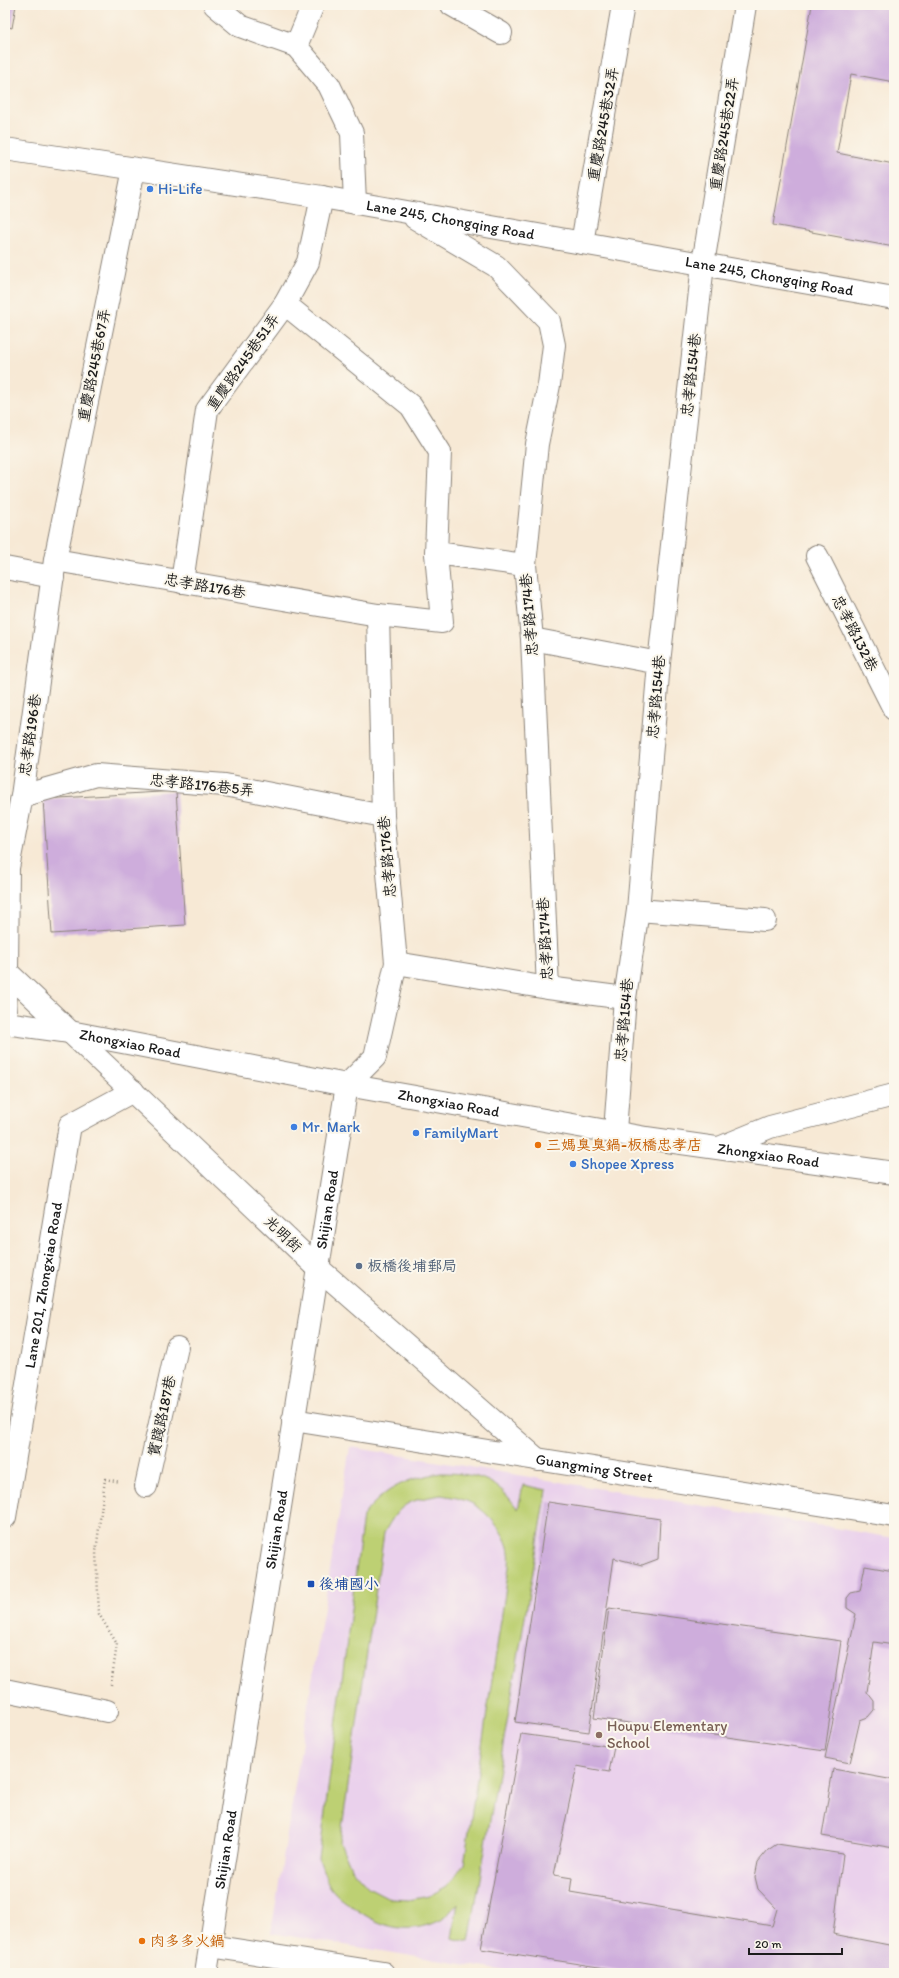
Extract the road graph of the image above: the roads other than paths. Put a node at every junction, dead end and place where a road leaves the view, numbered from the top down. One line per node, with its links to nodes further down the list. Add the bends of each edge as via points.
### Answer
1 (215, 5): 7 (street, via 240,26)
2 (313, 5): 7 (street)
3 (452, 5): 6 (street)
4 (623, 5): 13 (street, 重慶路245巷32弄)
5 (745, 5): 14 (street, 重慶路245巷22弄)
6 (501, 33)
7 (296, 46): 11 (street, via 329,85 352,134)
8 (5, 149): 9 (street, Lane 245, Chongqing Road)
9 (134, 169): 10 (street, Lane 245, Chongqing Road); 21 (street, 重慶路245巷67弄)
10 (322, 197): 11 (street, Lane 245, Chongqing Road); 16 (street, 重慶路245巷51弄, via 308,262)
11 (355, 203): 12 (street, Lane 245, Chongqing Road)
12 (405, 212): 13 (street, Lane 245, Chongqing Road); 19 (street, 忠孝路174巷, via 496,266 549,321 554,346 537,444)
13 (582, 242): 14 (street, Lane 245, Chongqing Road)
14 (703, 264): 15 (street, Lane 245, Chongqing Road); 25 (street, 忠孝路154巷)
15 (894, 298)
16 (285, 304): 17 (street, via 411,406 440,452); 22 (street, 重慶路245巷51弄, via 207,410)
17 (436, 553): 19 (street); 23 (street, 忠孝路176巷, via 442,622)
18 (817, 556): 26 (street, 忠孝路132巷)
19 (525, 565): 24 (street, 忠孝路174巷)
20 (5, 568): 21 (street)
21 (54, 568): 22 (street, 忠孝路176巷); 27 (street, 忠孝路196巷)
22 (182, 582): 23 (street, 忠孝路176巷)
23 (378, 615): 28 (street, 忠孝路176巷)
24 (532, 639): 25 (street); 33 (street, 忠孝路174巷)
25 (659, 663): 29 (street, 忠孝路154巷)
26 (894, 709)
27 (22, 796): 28 (street, 忠孝路176巷5弄, via 96,775 225,785); 32 (street, 忠孝路196巷, via 8,868)
28 (383, 816): 31 (street, 忠孝路176巷)
29 (638, 910): 30 (street); 34 (street, 忠孝路154巷)
30 (766, 920)
31 (396, 963): 33 (street); 38 (street, 忠孝路176巷, via 374,1057)
32 (6, 971): 35 (street, 忠孝路196巷); 37 (street, 光明街)
33 (548, 988): 34 (street)
34 (625, 998): 41 (street, 忠孝路154巷)
35 (5, 1013)
36 (5, 1023): 37 (street, Zhongxiao Road)
37 (70, 1032): 38 (street, Zhongxiao Road); 39 (street, 光明街)
38 (347, 1085): 41 (street, Zhongxiao Road); 44 (street, Shijian Road)
39 (133, 1091): 44 (street, 光明街); 48 (street, Lane 201, Zhongxiao Road, via 70,1125)
40 (894, 1094): 42 (street, via 770,1127)
41 (615, 1131): 42 (street, Zhongxiao Road)
42 (718, 1148): 43 (street, Zhongxiao Road)
43 (894, 1173)
44 (318, 1268): 46 (street, Shijian Road); 47 (street, 光明街)
45 (177, 1347): 49 (street, 實踐路187巷)
46 (293, 1420): 47 (street, Guangming Street); 54 (street, Shijian Road)
47 (538, 1460): 50 (street, Guangming Street)
48 (9, 1467): 51 (street, Lane 201, Zhongxiao Road)
49 (146, 1486)
50 (894, 1516)
51 (5, 1517)
52 (5, 1690): 53 (street)
53 (107, 1712)
54 (210, 1946): 55 (street, Shijian Road); 56 (street)
55 (206, 1973)
56 (382, 1973)

